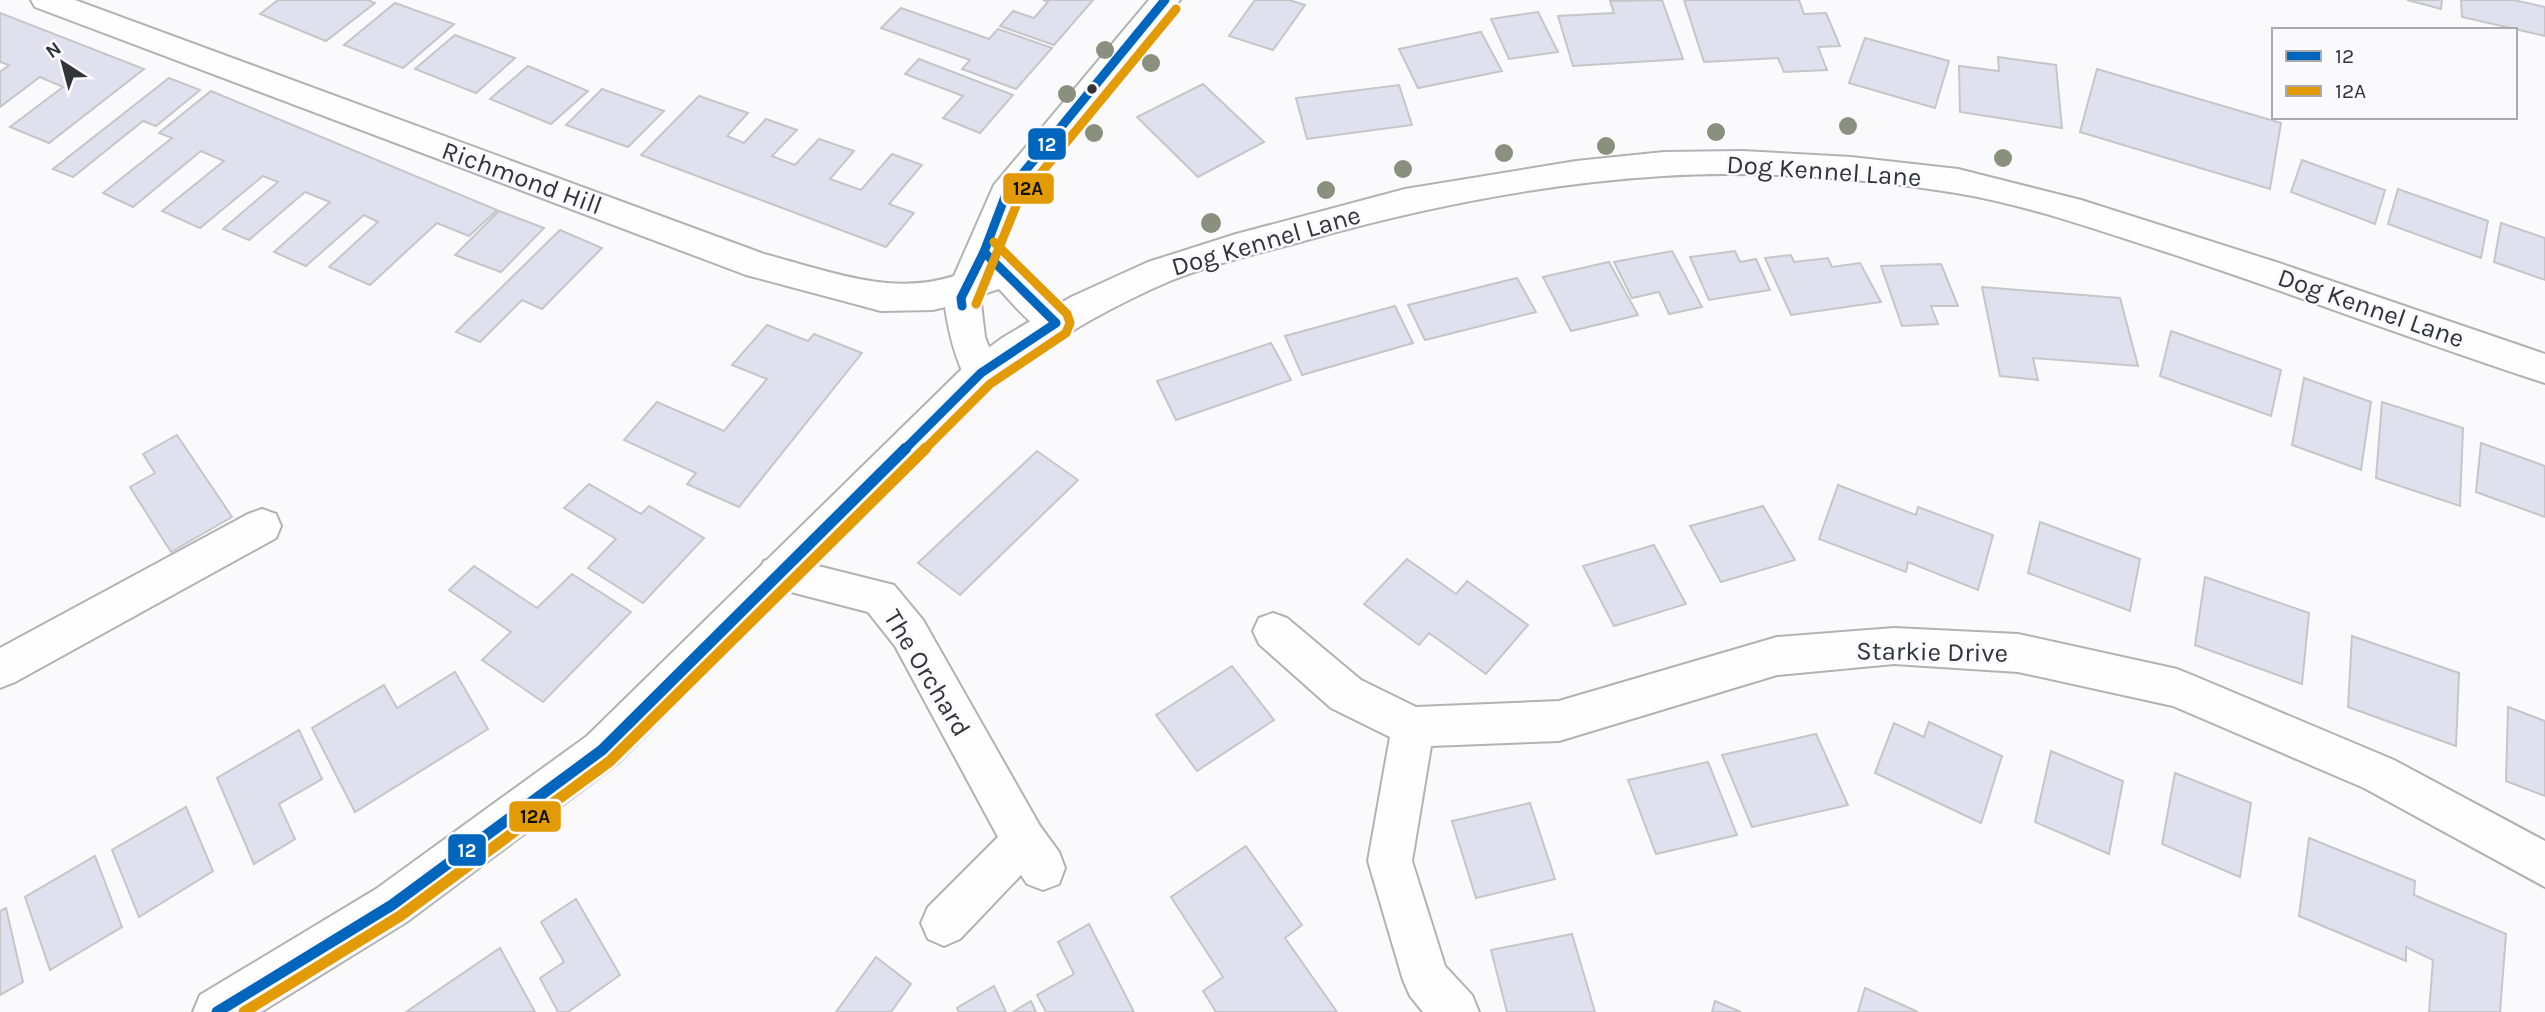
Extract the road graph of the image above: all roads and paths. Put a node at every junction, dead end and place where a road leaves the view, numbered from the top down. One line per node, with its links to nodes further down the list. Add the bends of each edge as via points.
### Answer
1 (46, 0): 4 (street, Richmond Hill, via 758,266 881,298 933,297)
2 (1165, 0): 3 (street, via 1006,194)
3 (995, 262): 4 (street, Richmond Hill); 5 (street)
4 (966, 286): 7 (street, via 961,298 967,337)
5 (1056, 323): 6 (street, Dog Kennel Lane, via 1160,271 1405,201 1576,173 1664,164 1742,163 1958,181 2081,212); 7 (street, Dog Kennel Lane)
6 (2545, 369)
7 (981, 373): 9 (street, Dog Kennel Lane)
8 (262, 526): 11 (street)
9 (778, 573): 14 (street, The Orchard, via 880,597 909,633 1033,855); 15 (street, Dog Kennel Lane, via 602,750 391,905)
10 (1273, 631): 12 (street, Starkie Drive, via 1346,694)
11 (0, 669)
12 (1413, 727): 13 (street, Starkie Drive, via 1559,721 1777,656 1894,646 2018,653 2177,688 2379,774); 16 (street, via 1390,861 1426,980)
13 (2545, 865)
14 (944, 923)
15 (217, 1012)
16 (1455, 1012)

